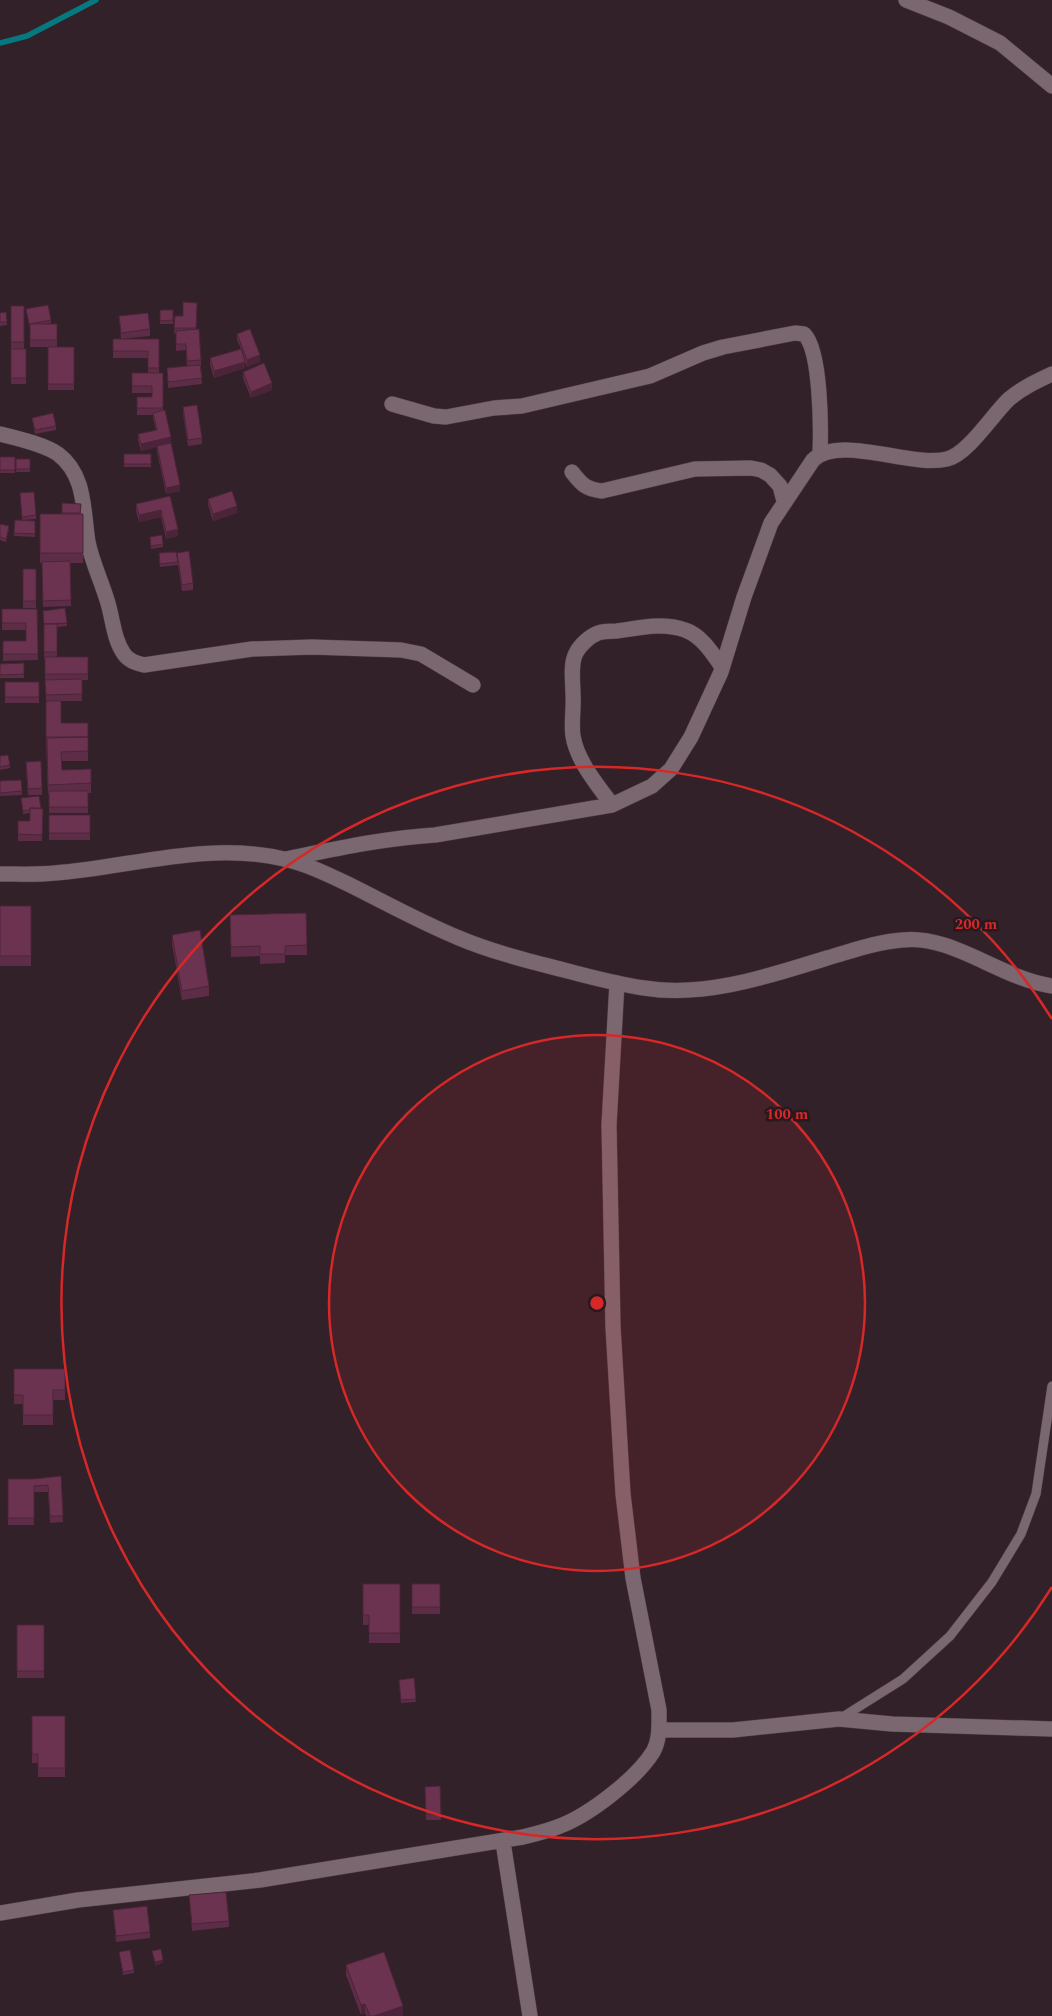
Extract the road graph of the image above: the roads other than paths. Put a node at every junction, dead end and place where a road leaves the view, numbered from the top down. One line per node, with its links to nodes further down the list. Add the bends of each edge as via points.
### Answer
1 (906, 0): 2 (street, via 1000,43)
2 (1052, 86)
3 (1052, 374): 6 (street, via 1020,390 989,425 947,460 910,460 849,451)
4 (392, 404): 6 (street, via 446,417 522,406 650,376 723,347 804,334 811,344 820,414)
5 (0, 434): 10 (street, via 57,454 76,476 82,492 88,542 95,568 117,639 124,655 132,662 144,665 252,649 401,650 421,654)
6 (820, 453): 8 (street)
7 (572, 472): 8 (street, via 590,489 602,490 695,469 751,468 770,475 780,486)
8 (784, 501): 9 (street, via 771,523)
9 (722, 667): 11 (street, via 676,763 652,786); 11 (street, via 696,637 686,630 672,627 598,633 584,642 573,663 572,733 575,746 592,777)
10 (473, 685)
11 (612, 805): 12 (street)
12 (286, 859): 13 (street, via 228,853 171,857 55,873); 14 (street, via 322,872 460,939 527,961)
13 (0, 874)
14 (617, 983): 15 (street, via 677,991 730,984 904,939 931,941 1012,976); 19 (street, via 609,1125 613,1327 624,1503 634,1578 659,1710)
15 (1052, 986)
16 (1052, 1386): 17 (lane, via 1036,1494 1021,1534 992,1582 950,1636 903,1679)
17 (838, 1719): 18 (street); 19 (street, via 733,1730)
18 (1052, 1729)
19 (659, 1730): 20 (street, via 654,1751 618,1790 561,1826)
20 (503, 1842): 21 (street, via 260,1880 78,1900); 22 (street)
21 (0, 1913)
22 (530, 2016)

